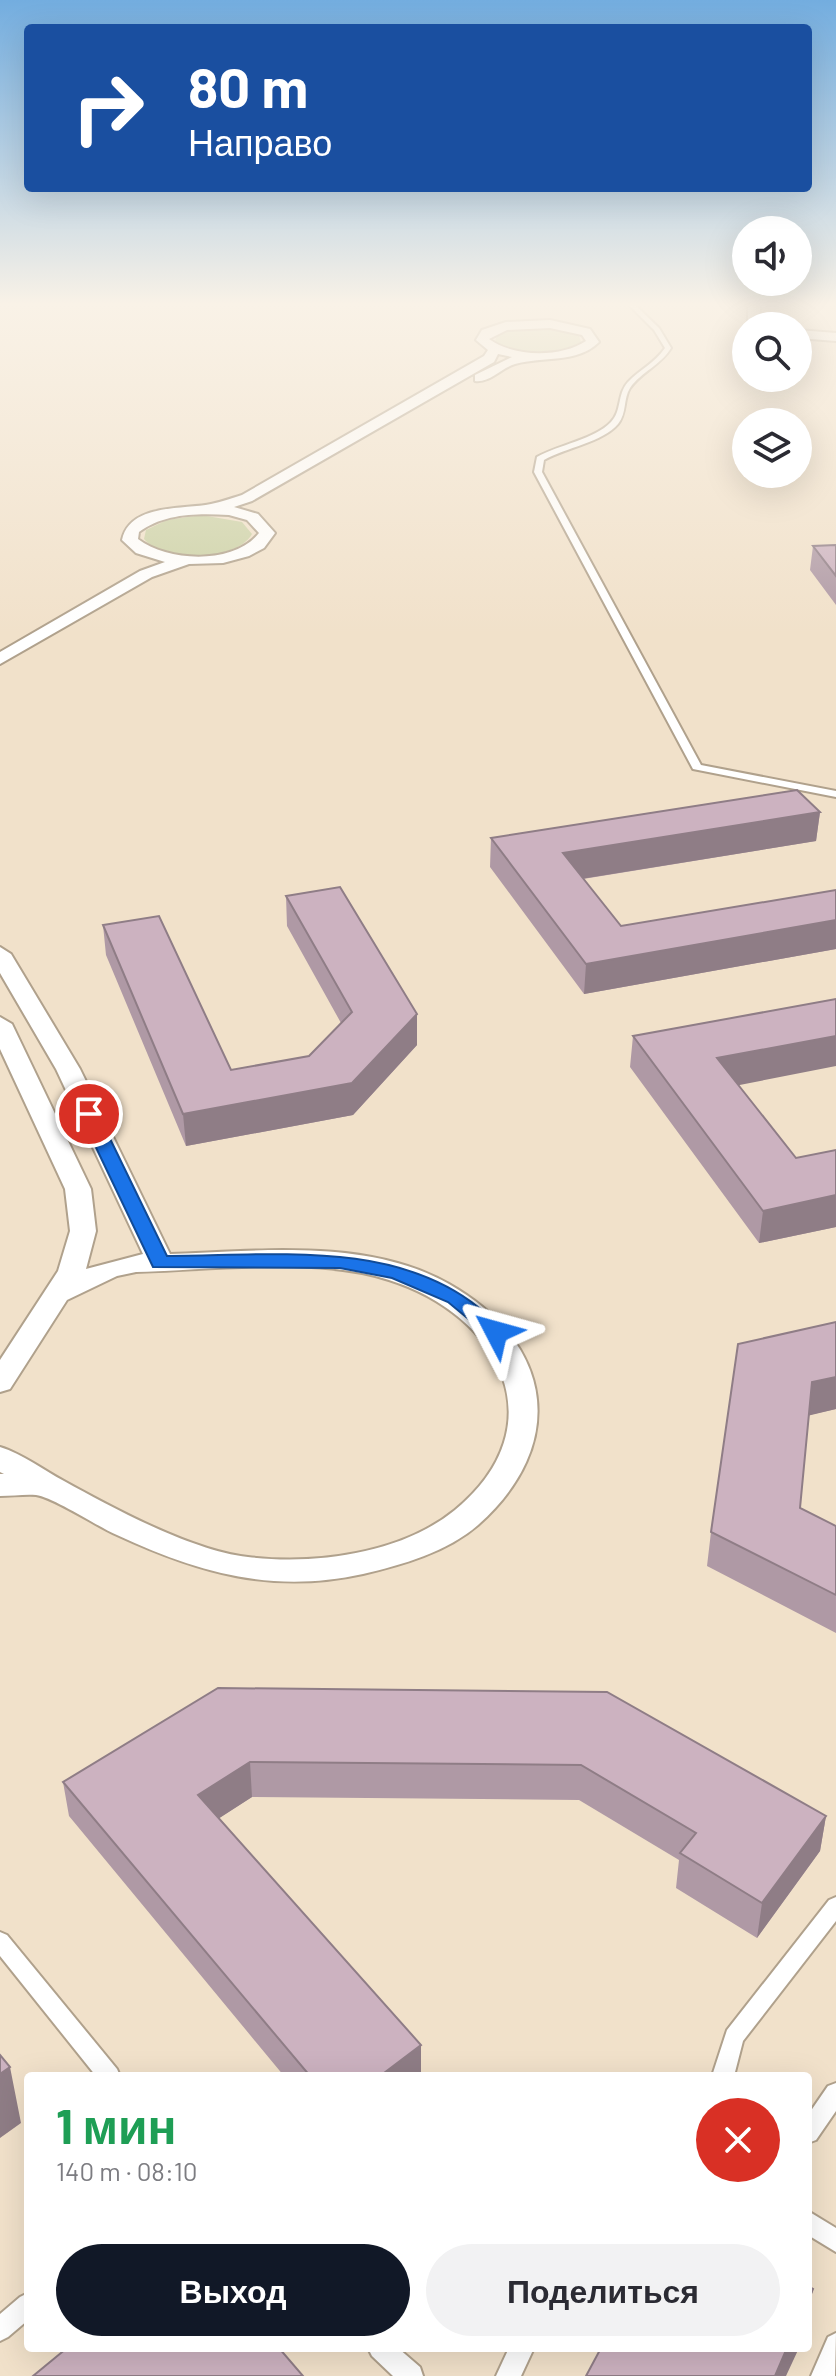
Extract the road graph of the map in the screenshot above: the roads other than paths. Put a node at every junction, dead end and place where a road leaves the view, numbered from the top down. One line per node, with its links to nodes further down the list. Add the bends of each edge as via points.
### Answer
1 (395, 413): 4 (street, via 247,498)
2 (422, 413): 5 (street, via 268,503)
3 (620, 413): 10 (lane, via 612,426 540,459 538,472 697,767)
4 (208, 510): 5 (street); 6 (street, via 167,513 137,525 130,540)
5 (255, 519): 7 (street, via 267,533 253,548)
6 (140, 550): 7 (street); 8 (street, via 123,569)
7 (188, 560): 9 (street, via 146,574)
8 (0, 639)
9 (0, 659)
10 (836, 794)
11 (0, 954): 13 (street, via 68,1069)
12 (0, 1024): 14 (street, via 78,1189 83,1231 72,1271)
13 (160, 1262): 14 (street, via 109,1269); 17 (street, via 340,1262 396,1273 454,1298 496,1332 523,1378 525,1430 503,1478 465,1519 399,1554 320,1570 244,1568 162,1543)
14 (57, 1294): 15 (street)
15 (0, 1382)
16 (0, 1458): 17 (street)
17 (43, 1484): 18 (street)
18 (0, 1485)
19 (836, 1906): 22 (lane, via 734,2037)
20 (0, 1941): 21 (lane)
21 (106, 2072)
22 (724, 2072)
23 (836, 2093): 24 (lane)
24 (812, 2127)
25 (812, 2225): 26 (lane)
26 (836, 2241)
27 (24, 2308): 28 (lane)
28 (0, 2329)
29 (836, 2345): 34 (lane)
30 (384, 2352): 32 (lane)
31 (520, 2352): 33 (lane)
32 (411, 2376)
33 (508, 2376)
34 (823, 2376)

